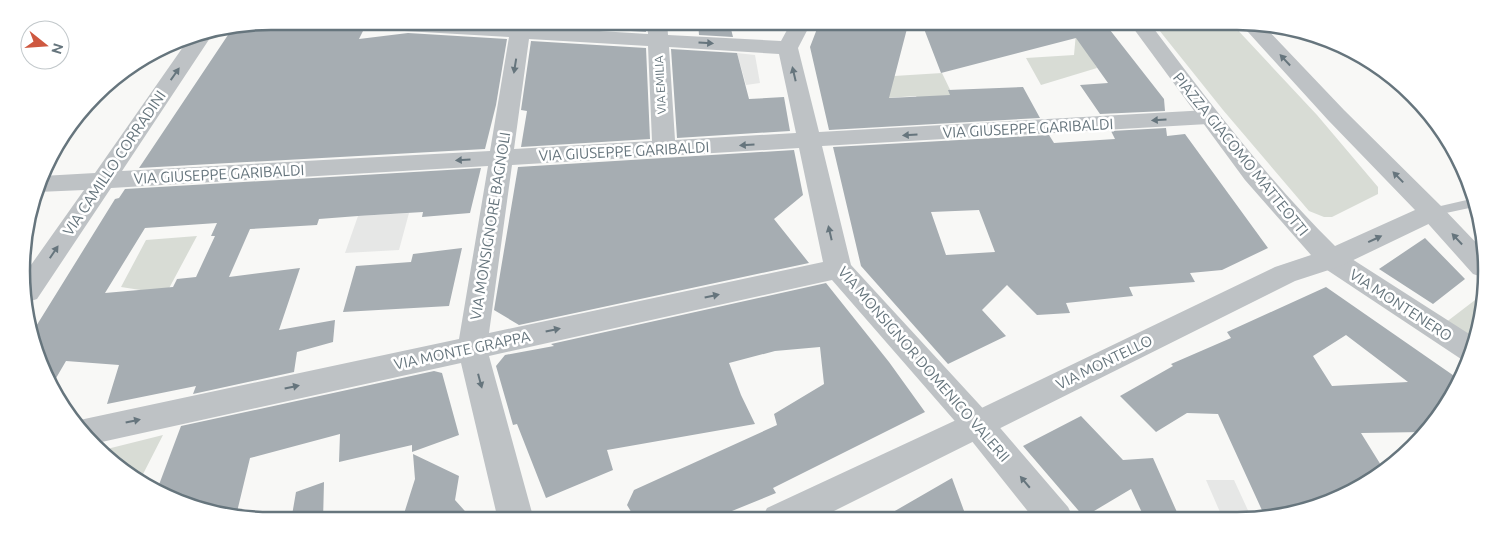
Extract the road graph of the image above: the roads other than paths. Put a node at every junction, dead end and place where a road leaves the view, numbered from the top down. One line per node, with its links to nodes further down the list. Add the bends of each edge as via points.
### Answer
1 (524, 30): 11 (street, VIA MONSIGNORE BAGNOLI, one-way to 11)
2 (657, 30): 7 (street, one-way to 7); 10 (street, VIA EMILIA)
3 (797, 30): 7 (street)
4 (1145, 30): 8 (street, PIAZZA GIACOMO MATTEOTTI)
5 (1258, 31): 15 (street, one-way to 5)
6 (197, 42): 12 (street, VIA CAMILLO CORRADINI, one-way to 6)
7 (788, 48): 9 (street, VIA MONSIGNOR DOMENICO VALERII, one-way to 7)
8 (1208, 117): 9 (street, VIA GIUSEPPE GARIBALDI, one-way to 9); 16 (street, PIAZZA GIACOMO MATTEOTTI)
9 (809, 141): 10 (street, VIA GIUSEPPE GARIBALDI, one-way to 10); 18 (street, VIA MONSIGNOR DOMENICO VALERII, one-way to 9)
10 (664, 149): 11 (street, VIA GIUSEPPE GARIBALDI)
11 (500, 158): 12 (street, VIA GIUSEPPE GARIBALDI, one-way to 12); 21 (street, VIA MONSIGNORE BAGNOLI)
12 (102, 180): 13 (street, VIA GIUSEPPE GARIBALDI); 19 (street, VIA CAMILLO CORRADINI, one-way to 12)
13 (46, 184)
14 (1468, 204): 15 (lane)
15 (1432, 212): 16 (street, VIA MONTELLO, one-way to 15); 17 (street, one-way to 15)
16 (1331, 259): 20 (street, VIA MONTENERO); 22 (street, VIA MONTELLO, via 1285,274)
17 (1477, 261)
18 (838, 268): 21 (street, VIA MONTE GRAPPA, one-way to 18); 22 (street, VIA MONSIGNOR DOMENICO VALERII)
19 (31, 286)
20 (1465, 347)
21 (472, 348): 23 (street, VIA MONTE GRAPPA, one-way to 21); 24 (street, VIA MONSIGNORE BAGNOLI, one-way to 24)
22 (978, 425): 25 (street, VIA MONTELLO); 26 (street, VIA MONSIGNOR DOMENICO VALERII, one-way to 22)
23 (91, 431)
24 (514, 512)
25 (796, 512)
26 (1050, 512)

